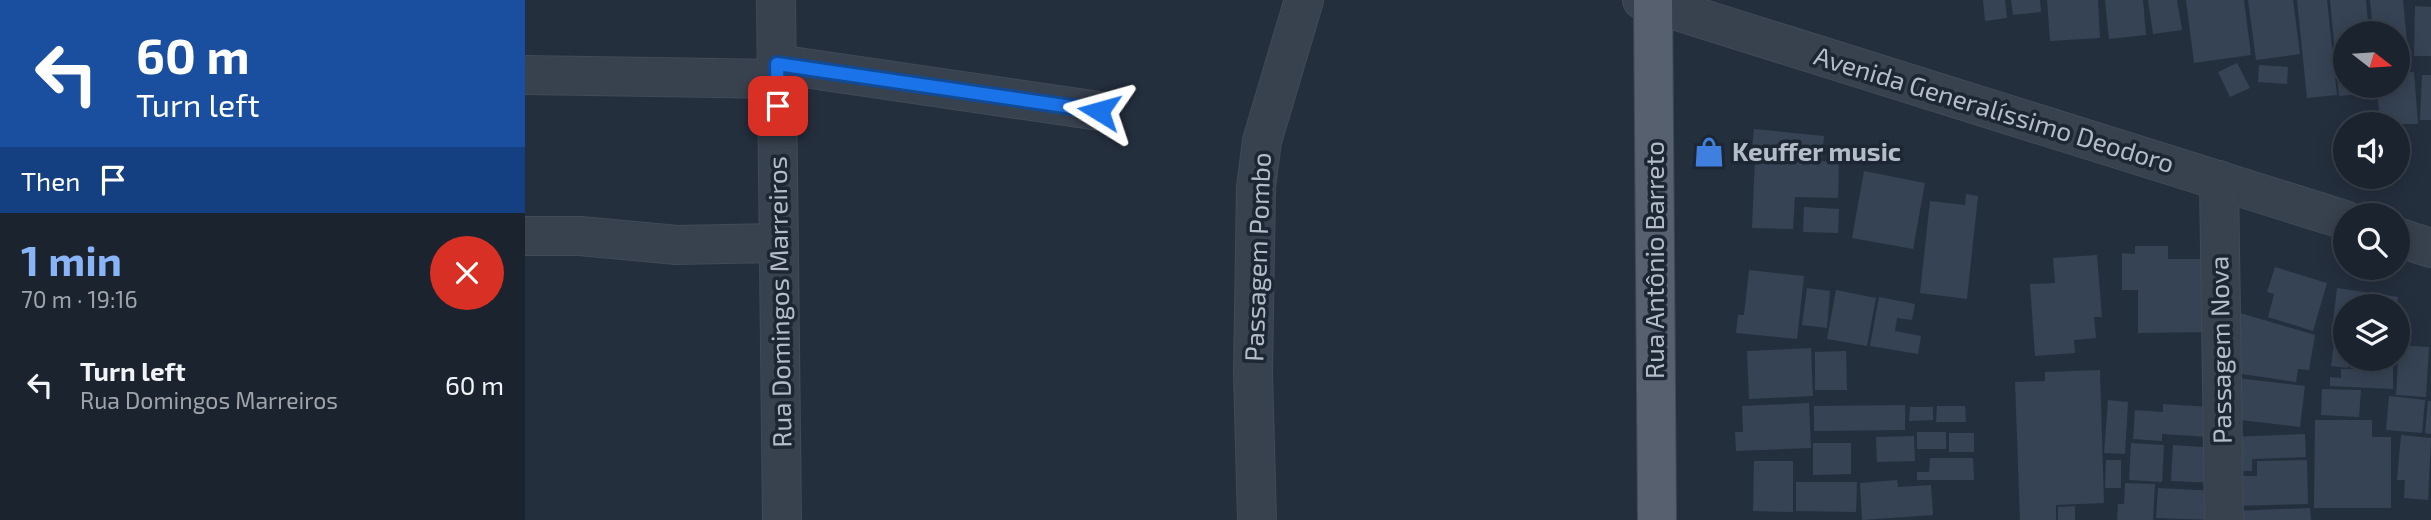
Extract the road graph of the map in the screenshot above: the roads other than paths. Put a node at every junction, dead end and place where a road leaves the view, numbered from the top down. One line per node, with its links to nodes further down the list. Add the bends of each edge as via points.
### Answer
1 (776, 0): 4 (street, Rua Domingos Marreiros)
2 (1304, 0): 14 (street, Passagem Pombo, via 1262,141 1256,187 1253,372)
3 (1649, 1): 7 (street, Avenida Generalíssimo Deodoro); 15 (main road, Rua Antônio Barreto)
4 (777, 71): 5 (street); 6 (street); 11 (street, Rua Domingos Marreiros)
5 (525, 75)
6 (1099, 111)
7 (2219, 180): 8 (street, Avenida Generalíssimo Deodoro); 16 (street, Passagem Nova)
8 (2333, 216)
9 (525, 236): 11 (street, via 677,245)
10 (2410, 241): 12 (street)
11 (779, 243): 13 (street, Rua Domingos Marreiros)
12 (2431, 248)
13 (782, 520)
14 (1258, 520)
15 (1657, 520)
16 (2224, 520)

